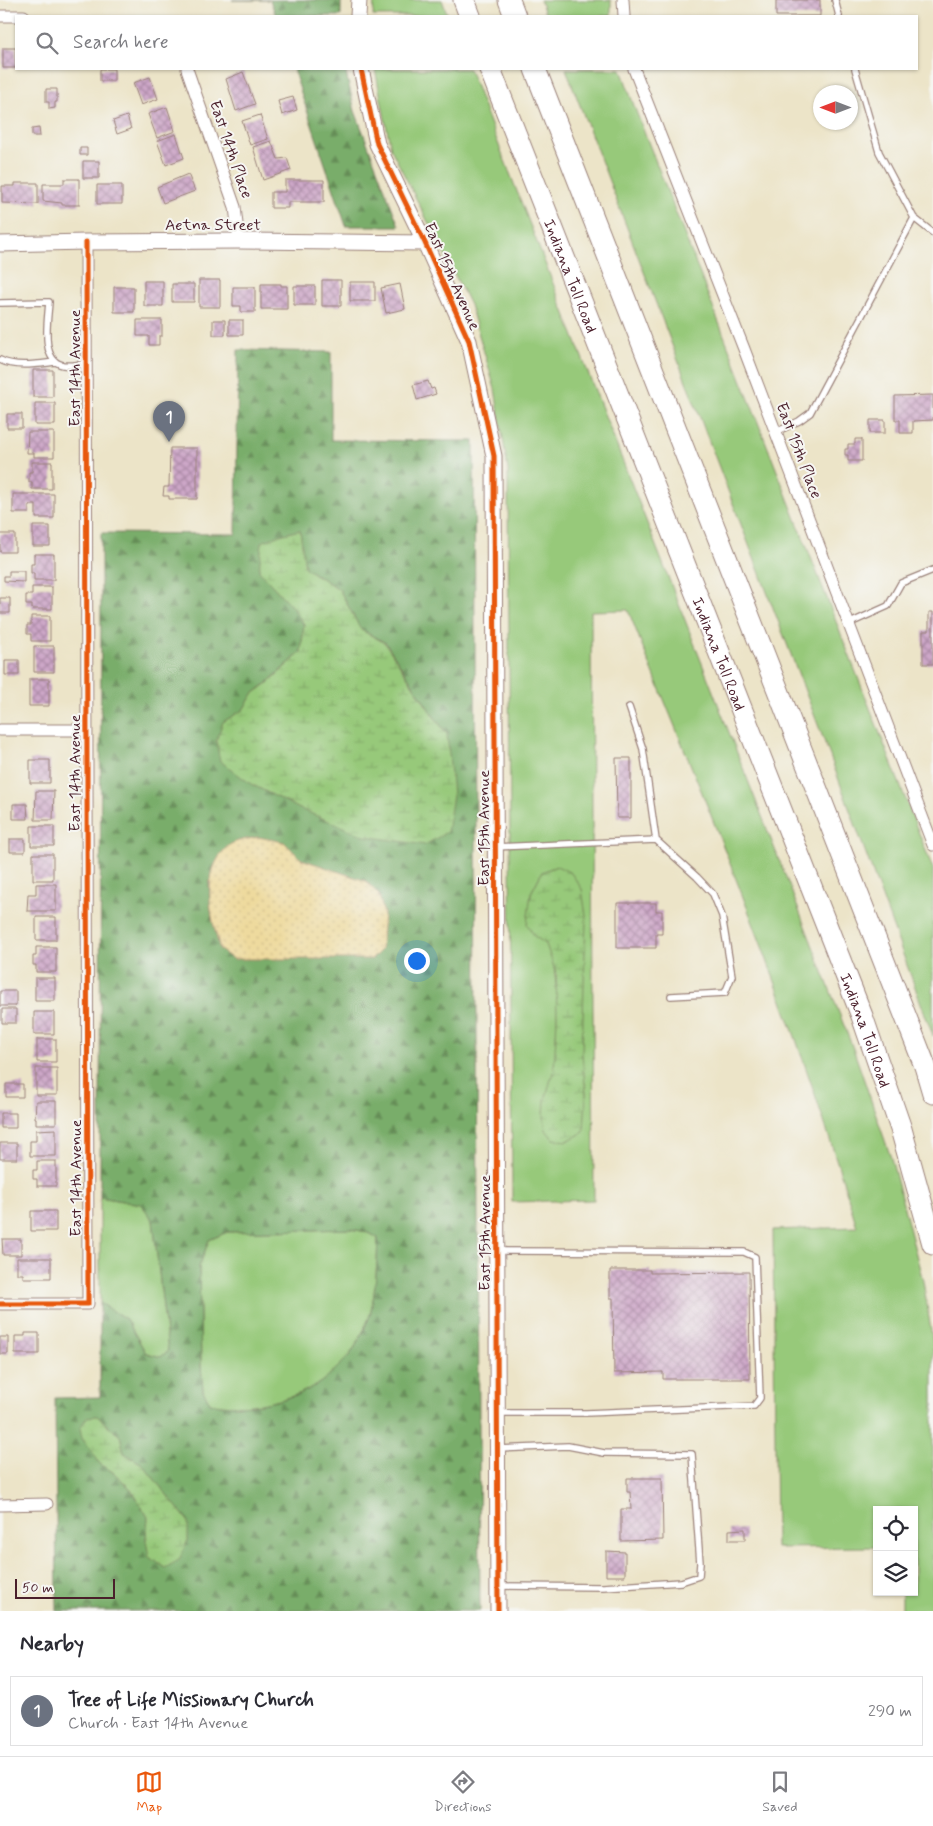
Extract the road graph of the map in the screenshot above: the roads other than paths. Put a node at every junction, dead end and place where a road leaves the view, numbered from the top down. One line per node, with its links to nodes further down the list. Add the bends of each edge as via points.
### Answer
1 (358, 0): 6 (street)
2 (464, 0): 7 (highway)
3 (509, 0): 8 (highway)
4 (623, 0): 9 (street)
5 (834, 0): 10 (lane)
6 (358, 15)
7 (470, 15)
8 (515, 15)
9 (624, 15)
10 (839, 15)
11 (0, 16): 12 (street)
12 (15, 16)
13 (187, 70): 21 (street, East 14th Place, via 235,207)
14 (361, 70): 23 (street, East 15th Avenue, via 377,144)
15 (490, 70): 40 (highway, Indiana Toll Road, via 862,1016 901,1129)
16 (535, 70): 39 (highway, via 922,1056)
17 (634, 70): 29 (street, East 15th Place)
18 (855, 70): 19 (lane, via 879,152)
19 (914, 218): 20 (lane); 29 (lane, via 810,412 800,421)
20 (933, 233)
21 (239, 241): 22 (street, Aetna Street); 23 (street, Aetna Street)
22 (86, 242): 24 (street, Aetna Street); 28 (street, East 14th Avenue)
23 (425, 243): 37 (street, East 15th Avenue, via 469,341 494,456)
24 (0, 244)
25 (0, 303): 27 (lane, via 49,302 47,348)
26 (0, 360): 27 (lane, via 7,364)
27 (55, 362): 28 (lane, via 62,365)
28 (87, 364): 34 (street, East 14th Avenue)
29 (776, 432): 31 (street, East 15th Place)
30 (933, 570): 31 (lane, via 901,583 888,606)
31 (848, 624): 36 (street, East 15th Place)
32 (629, 707): 35 (lane, via 643,749)
33 (0, 730): 34 (street)
34 (86, 730): 42 (street, East 14th Avenue, via 88,1304)
35 (656, 840): 37 (lane); 38 (lane, via 713,894 722,916 732,976 725,993)
36 (933, 845)
37 (496, 847): 41 (street, East 15th Avenue)
38 (671, 996)
39 (933, 1094)
40 (933, 1244)
41 (497, 1251): 43 (street, East 15th Avenue); 43 (lane, via 744,1252 755,1257 760,1398 754,1406)
42 (0, 1304)
43 (497, 1413): 44 (street, East 15th Avenue)
44 (497, 1449): 47 (street, East 15th Avenue); 47 (lane, via 568,1446 604,1452 692,1454 700,1563 699,1576 682,1582 603,1587)
45 (47, 1504): 46 (street)
46 (0, 1505)
47 (498, 1586): 48 (street, East 15th Avenue)
48 (498, 1611)

